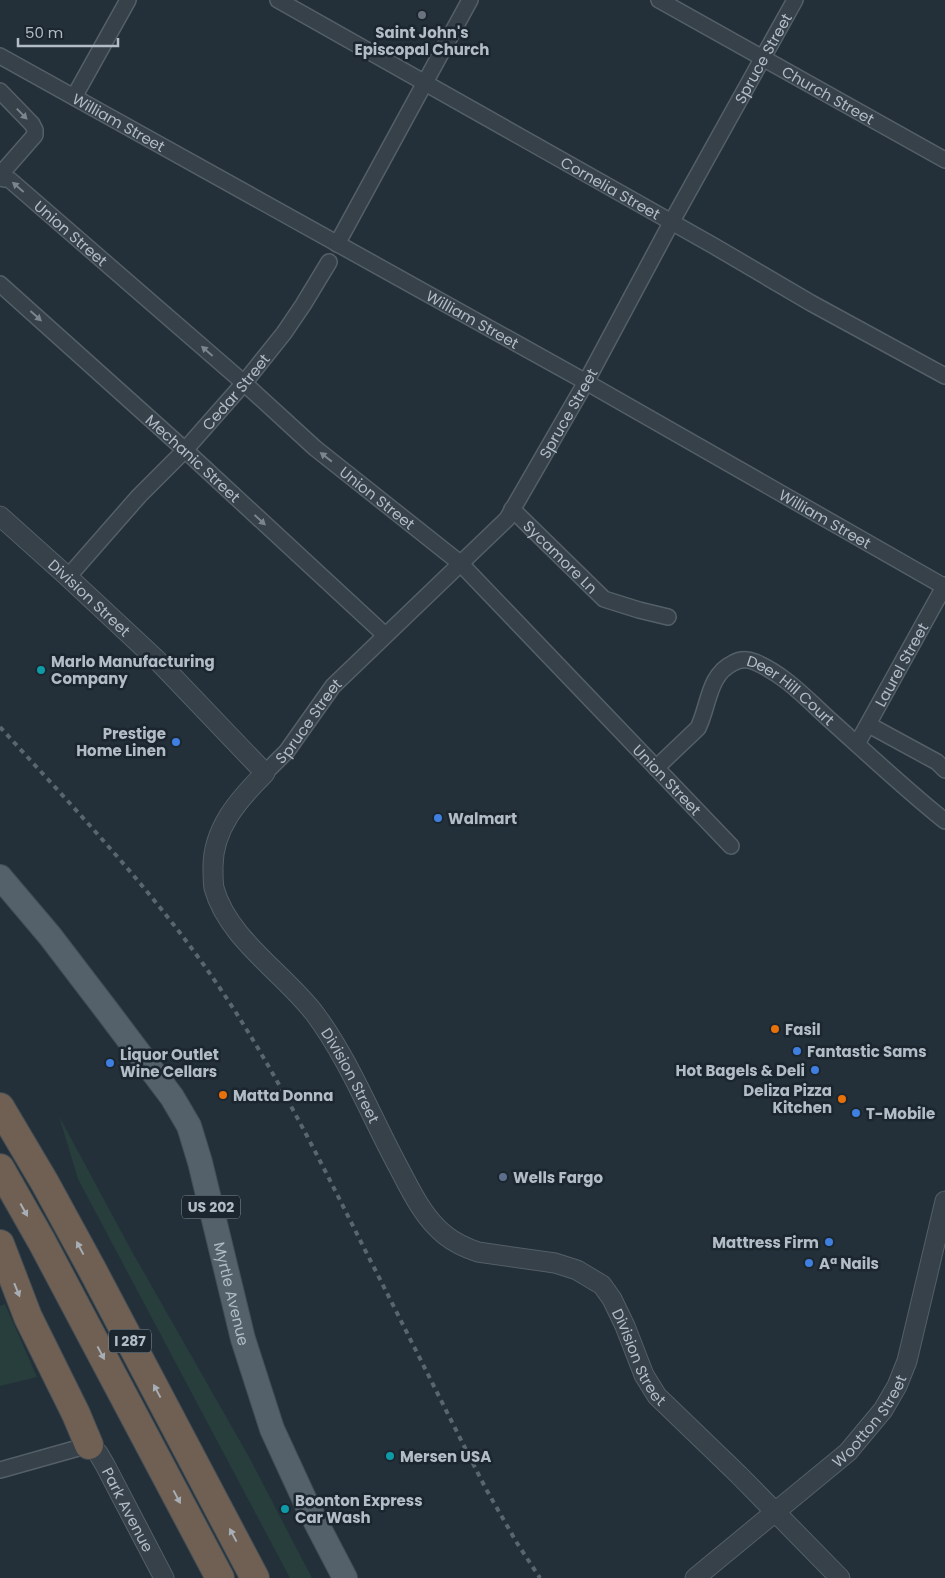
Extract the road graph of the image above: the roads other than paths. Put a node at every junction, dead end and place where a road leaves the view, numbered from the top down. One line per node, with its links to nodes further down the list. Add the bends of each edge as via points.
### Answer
1 (128, 0): 10 (street)
2 (278, 0): 8 (street, Cornelia Street)
3 (470, 0): 8 (street)
4 (659, 0): 7 (street, Church Street)
5 (795, 0): 7 (street, Spruce Street)
6 (0, 56): 10 (street, William Street)
7 (762, 59): 11 (street, Church Street); 13 (street, Spruce Street)
8 (424, 83): 13 (street, Cornelia Street); 14 (street)
9 (0, 92): 12 (street, one-way to 12, via 32,124 36,135)
10 (74, 97): 14 (street, William Street)
11 (945, 160)
12 (0, 176): 19 (street, Union Street, one-way to 12, via 10,180)
13 (671, 223): 17 (street, Cornelia Street); 18 (street, Spruce Street)
14 (337, 244): 18 (street, William Street)
15 (328, 262): 19 (street, Cedar Street, via 284,333)
16 (0, 284): 20 (street, Mechanic Street, one-way to 20)
17 (945, 376)
18 (586, 382): 21 (street, Spruce Street); 25 (street, William Street)
19 (244, 383): 20 (street, Cedar Street); 23 (street, Union Street, one-way to 19, via 315,448)
20 (185, 450): 24 (street, Cedar Street); 27 (street, Mechanic Street, one-way to 27)
21 (512, 509): 23 (street, Spruce Street, via 507,519); 26 (street, Sycamore Ln, via 604,599)
22 (0, 516): 24 (street, Division Street)
23 (460, 563): 27 (street, Spruce Street); 30 (street, Union Street)
24 (68, 576): 32 (street, Division Street, via 158,661)
25 (945, 586): 28 (street, Laurel Street)
26 (668, 617)
27 (385, 635): 32 (street, Spruce Street, via 334,686 287,751)
28 (868, 725): 29 (street, Laurel Street); 31 (street, via 937,762)
29 (857, 744): 30 (street, Deer Hill Court, via 786,680 753,661 735,661 718,675 698,728); 33 (street, Deer Hill Court)
30 (656, 768): 34 (street, Union Street)
31 (945, 770)
32 (265, 772): 42 (street, Division Street, via 226,819 217,838 213,861 214,887 223,911 241,935 314,1013 329,1036 421,1208 444,1234 467,1248 556,1263 577,1270 602,1286 612,1299 644,1375 658,1396)
33 (945, 821)
34 (731, 846)
35 (0, 877): 46 (main road, Myrtle Avenue / US 202, via 108,1012 172,1097 189,1126 243,1339 272,1429)
36 (0, 1107): 45 (highway, I 287, one-way to 36, via 69,1227)
37 (0, 1168): 44 (highway, I 287, one-way to 44)
38 (945, 1201): 42 (street, Wootton Street, via 907,1361 892,1394 848,1452)
39 (0, 1244): 40 (highway, one-way to 40, via 28,1316)
40 (88, 1445): 41 (street); 43 (street, Park Avenue, via 105,1465)
41 (0, 1470)
42 (775, 1510): 47 (street, Wootton Street); 48 (street, Division Street)
43 (164, 1578)
44 (220, 1578)
45 (256, 1578)
46 (345, 1578)
47 (695, 1578)
48 (840, 1578)

